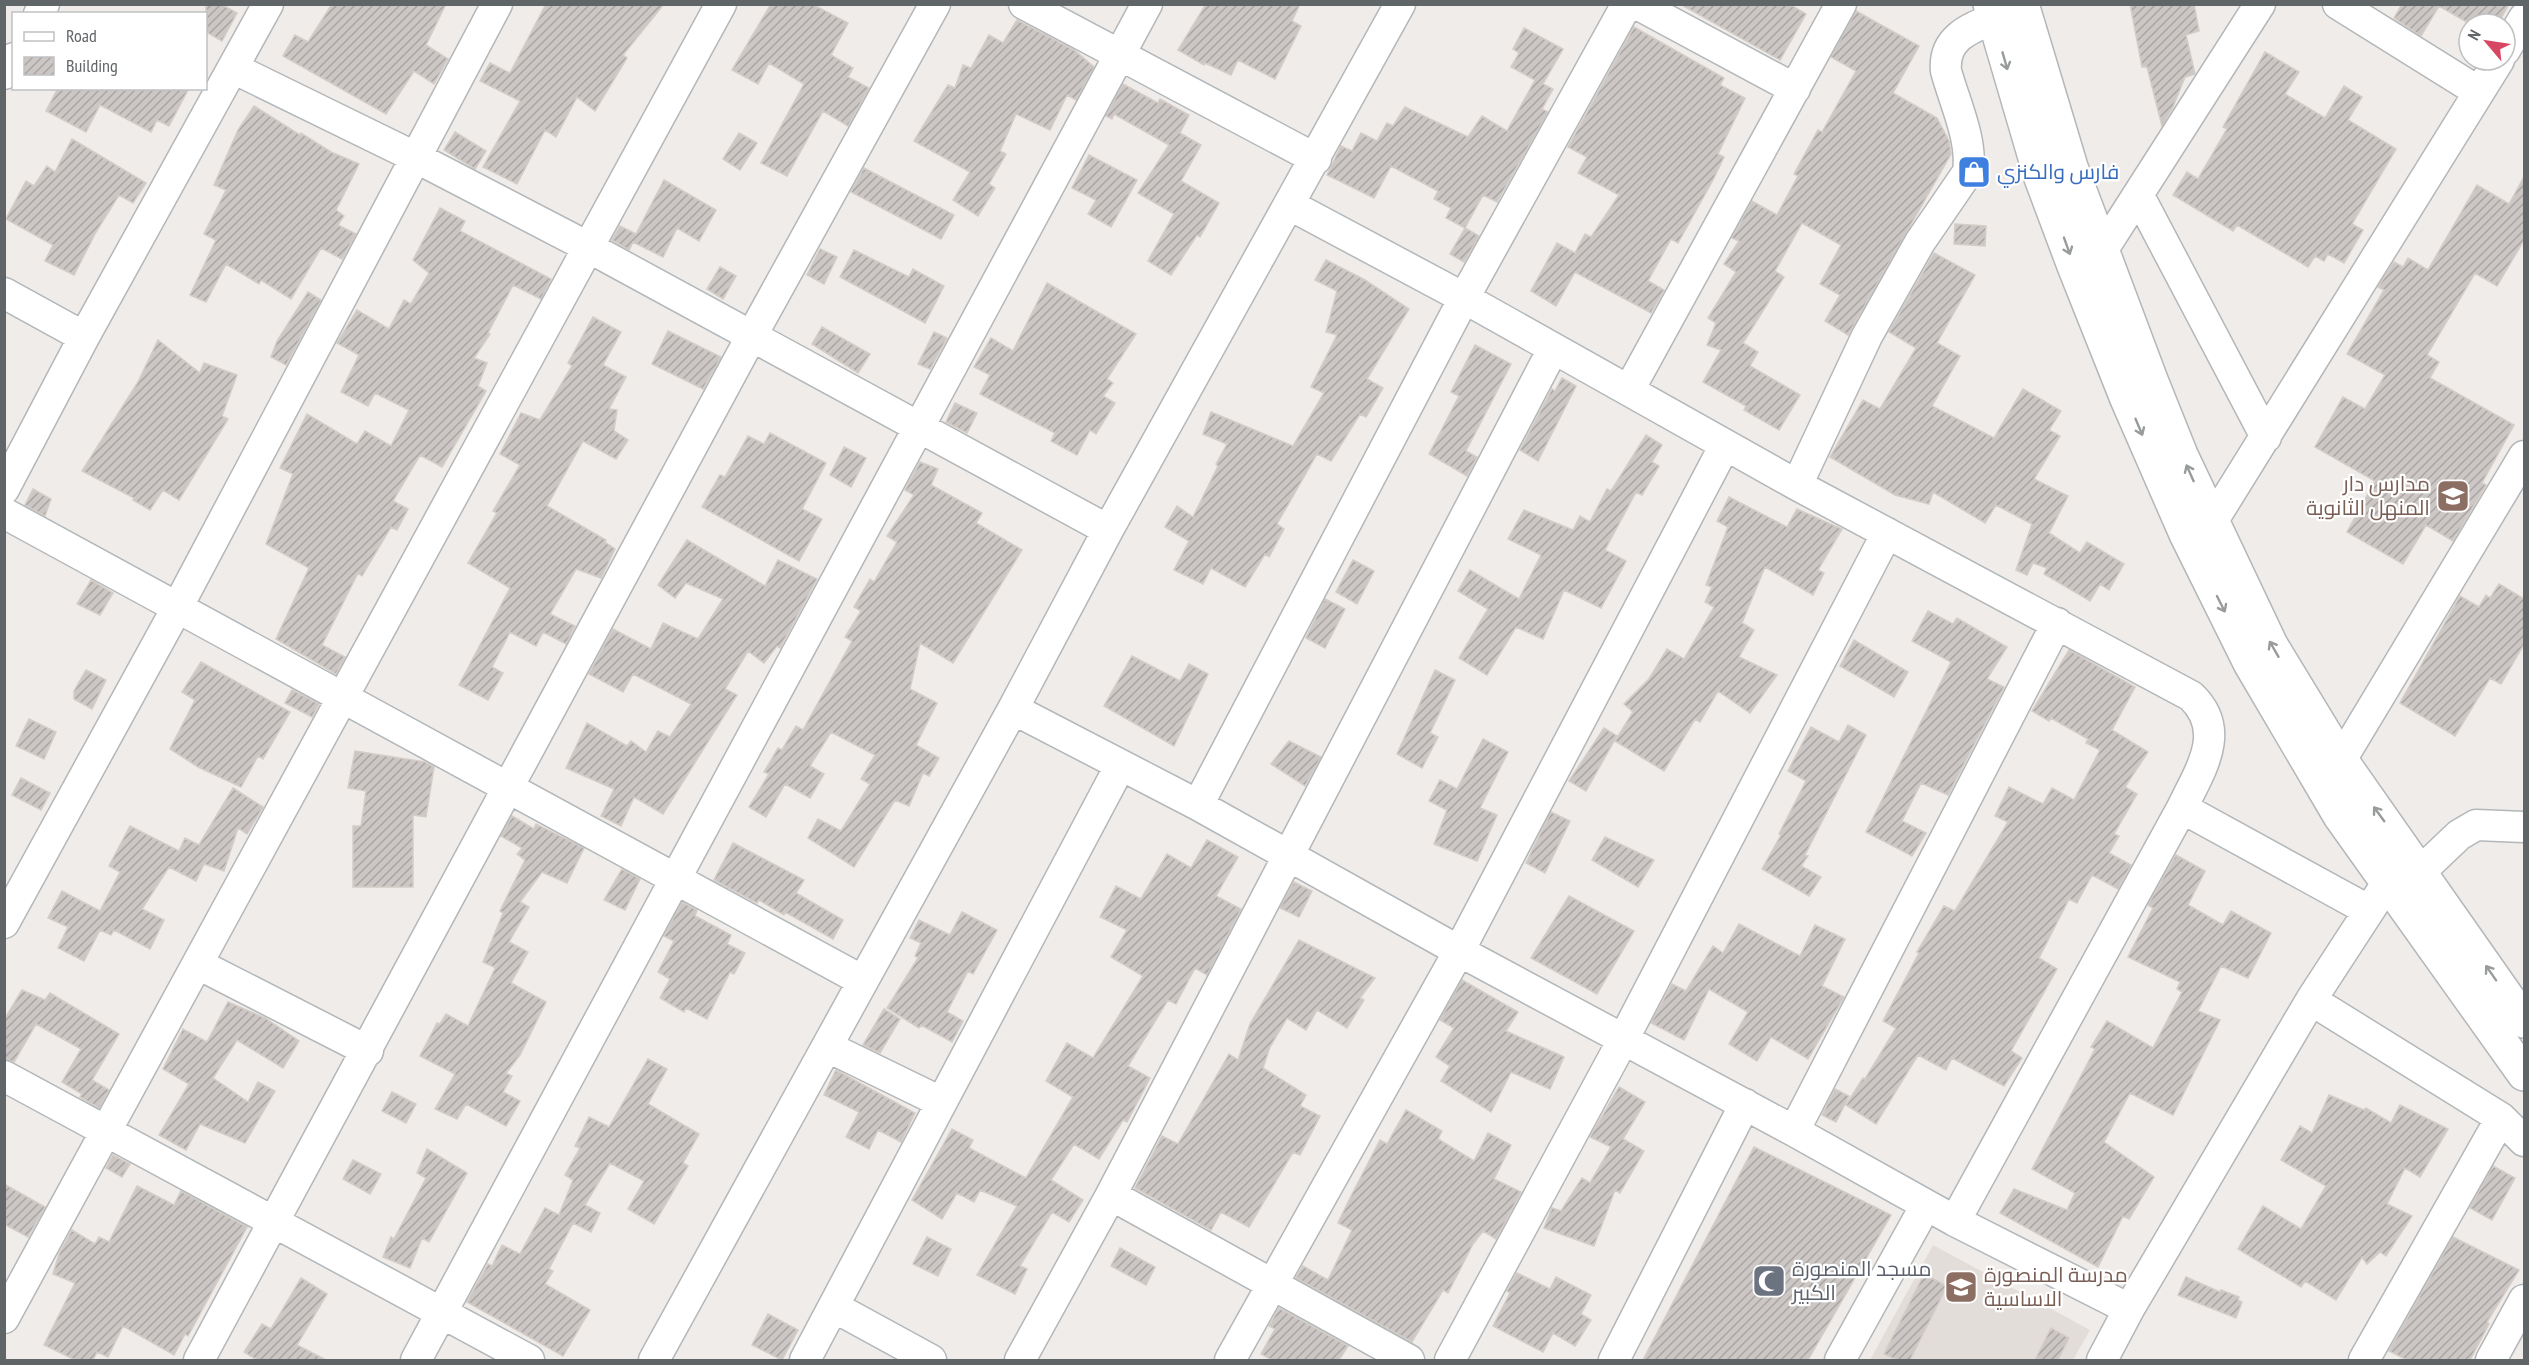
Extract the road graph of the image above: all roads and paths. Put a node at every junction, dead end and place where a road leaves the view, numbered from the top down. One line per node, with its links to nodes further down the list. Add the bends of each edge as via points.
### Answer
1 (268, 4): 17 (street)
2 (497, 4): 22 (street)
3 (721, 4): 26 (street)
4 (935, 4): 31 (street)
5 (1024, 4): 15 (street)
6 (1147, 4): 15 (street)
7 (1400, 4): 23 (street)
8 (1627, 4): 29 (street)
9 (1637, 4): 20 (street)
10 (1841, 4): 20 (street)
11 (2022, 4): 27 (main road, via 2071,167)
12 (2260, 4): 24 (street)
13 (2338, 4): 21 (street)
14 (1992, 11): 38 (street, via 1960,33 1945,58 1970,162 1968,172 1920,242 1867,336); 57 (main road, one-way to 57, via 2041,178 2127,399 2186,534 2250,663 2299,749)
15 (1119, 55): 23 (street); 34 (street)
16 (12, 61): 19 (street)
17 (233, 68): 22 (street); 30 (street)
18 (2492, 72): 21 (street)
19 (4, 74)
20 (1795, 89): 33 (street)
21 (2479, 93): 35 (street)
22 (415, 156): 26 (street); 44 (street)
23 (1316, 159): 25 (street)
24 (2139, 196): 27 (street); 35 (street)
25 (1290, 205): 29 (street); 42 (street)
26 (588, 247): 31 (street); 46 (street)
27 (2102, 251): 41 (main road, one-way to 27, via 2151,380)
28 (4, 293): 30 (street)
29 (1464, 298): 32 (street); 51 (street)
30 (84, 337): 39 (street)
31 (751, 337): 34 (street); 50 (street)
32 (1553, 349): 33 (street); 54 (street)
33 (1629, 390): 36 (street)
34 (919, 429): 42 (street); 56 (street)
35 (2266, 437): 41 (street)
36 (1725, 445): 38 (street); 60 (street)
37 (2524, 456): 48 (street)
38 (1797, 485): 43 (street)
39 (4, 489)
40 (4, 513): 44 (street)
41 (2212, 522): 48 (main road, one-way to 41, via 2271,645)
42 (1108, 530): 47 (street)
43 (1887, 533): 45 (street); 65 (street)
44 (177, 608): 46 (street); 59 (street)
45 (2057, 623): 52 (street, via 2191,696 2202,707 2210,732 2208,749); 74 (street)
46 (345, 699): 50 (street); 61 (street)
47 (1013, 709): 49 (street); 62 (street)
48 (2341, 760): 55 (main road, one-way to 48)
49 (1120, 766): 51 (street); 70 (street)
50 (508, 790): 56 (street); 67 (street)
51 (1198, 805): 54 (street)
52 (2182, 808): 58 (street); 78 (street)
53 (2524, 827): 55 (street, via 2476,825)
54 (1286, 854): 60 (street); 76 (street)
55 (2416, 866): 57 (street); 64 (main road, one-way to 55)
56 (677, 881): 62 (street); 84 (street)
57 (2388, 883): 58 (street); 68 (main road)
58 (2368, 910): 63 (street)
59 (4, 923)
60 (1460, 951): 65 (street); 80 (street)
61 (198, 964): 67 (street); 73 (street)
62 (863, 981): 66 (street)
63 (2311, 1000): 72 (street); 83 (street)
64 (2524, 1021)
65 (1623, 1040): 71 (street); 95 (street)
66 (828, 1047): 70 (street); 89 (street)
67 (368, 1051): 79 (street)
68 (2524, 1074)
69 (4, 1076): 73 (street)
70 (941, 1102): 82 (street)
71 (1745, 1104): 74 (street); 96 (street)
72 (2501, 1118): 75 (street); 99 (street)
73 (105, 1131): 79 (street); 85 (street)
74 (1794, 1131): 77 (street)
75 (2524, 1141)
76 (1111, 1195): 80 (street); 92 (street)
77 (1926, 1205): 78 (street); 97 (street)
78 (1955, 1221): 83 (street)
79 (275, 1224): 84 (street); 86 (street)
80 (1272, 1284): 93 (street); 94 (street)
81 (2524, 1300): 100 (street)
82 (834, 1307): 90 (street); 91 (street)
83 (2129, 1309): 98 (street)
84 (441, 1314): 87 (street); 88 (street)
85 (4, 1318)
86 (199, 1360)
87 (416, 1360)
88 (529, 1360)
89 (654, 1360)
90 (805, 1360)
91 (931, 1360)
92 (1020, 1360)
93 (1230, 1360)
94 (1409, 1360)
95 (1450, 1360)
96 (1614, 1360)
97 (1840, 1360)
98 (2102, 1360)
99 (2364, 1360)
100 (2491, 1360)

